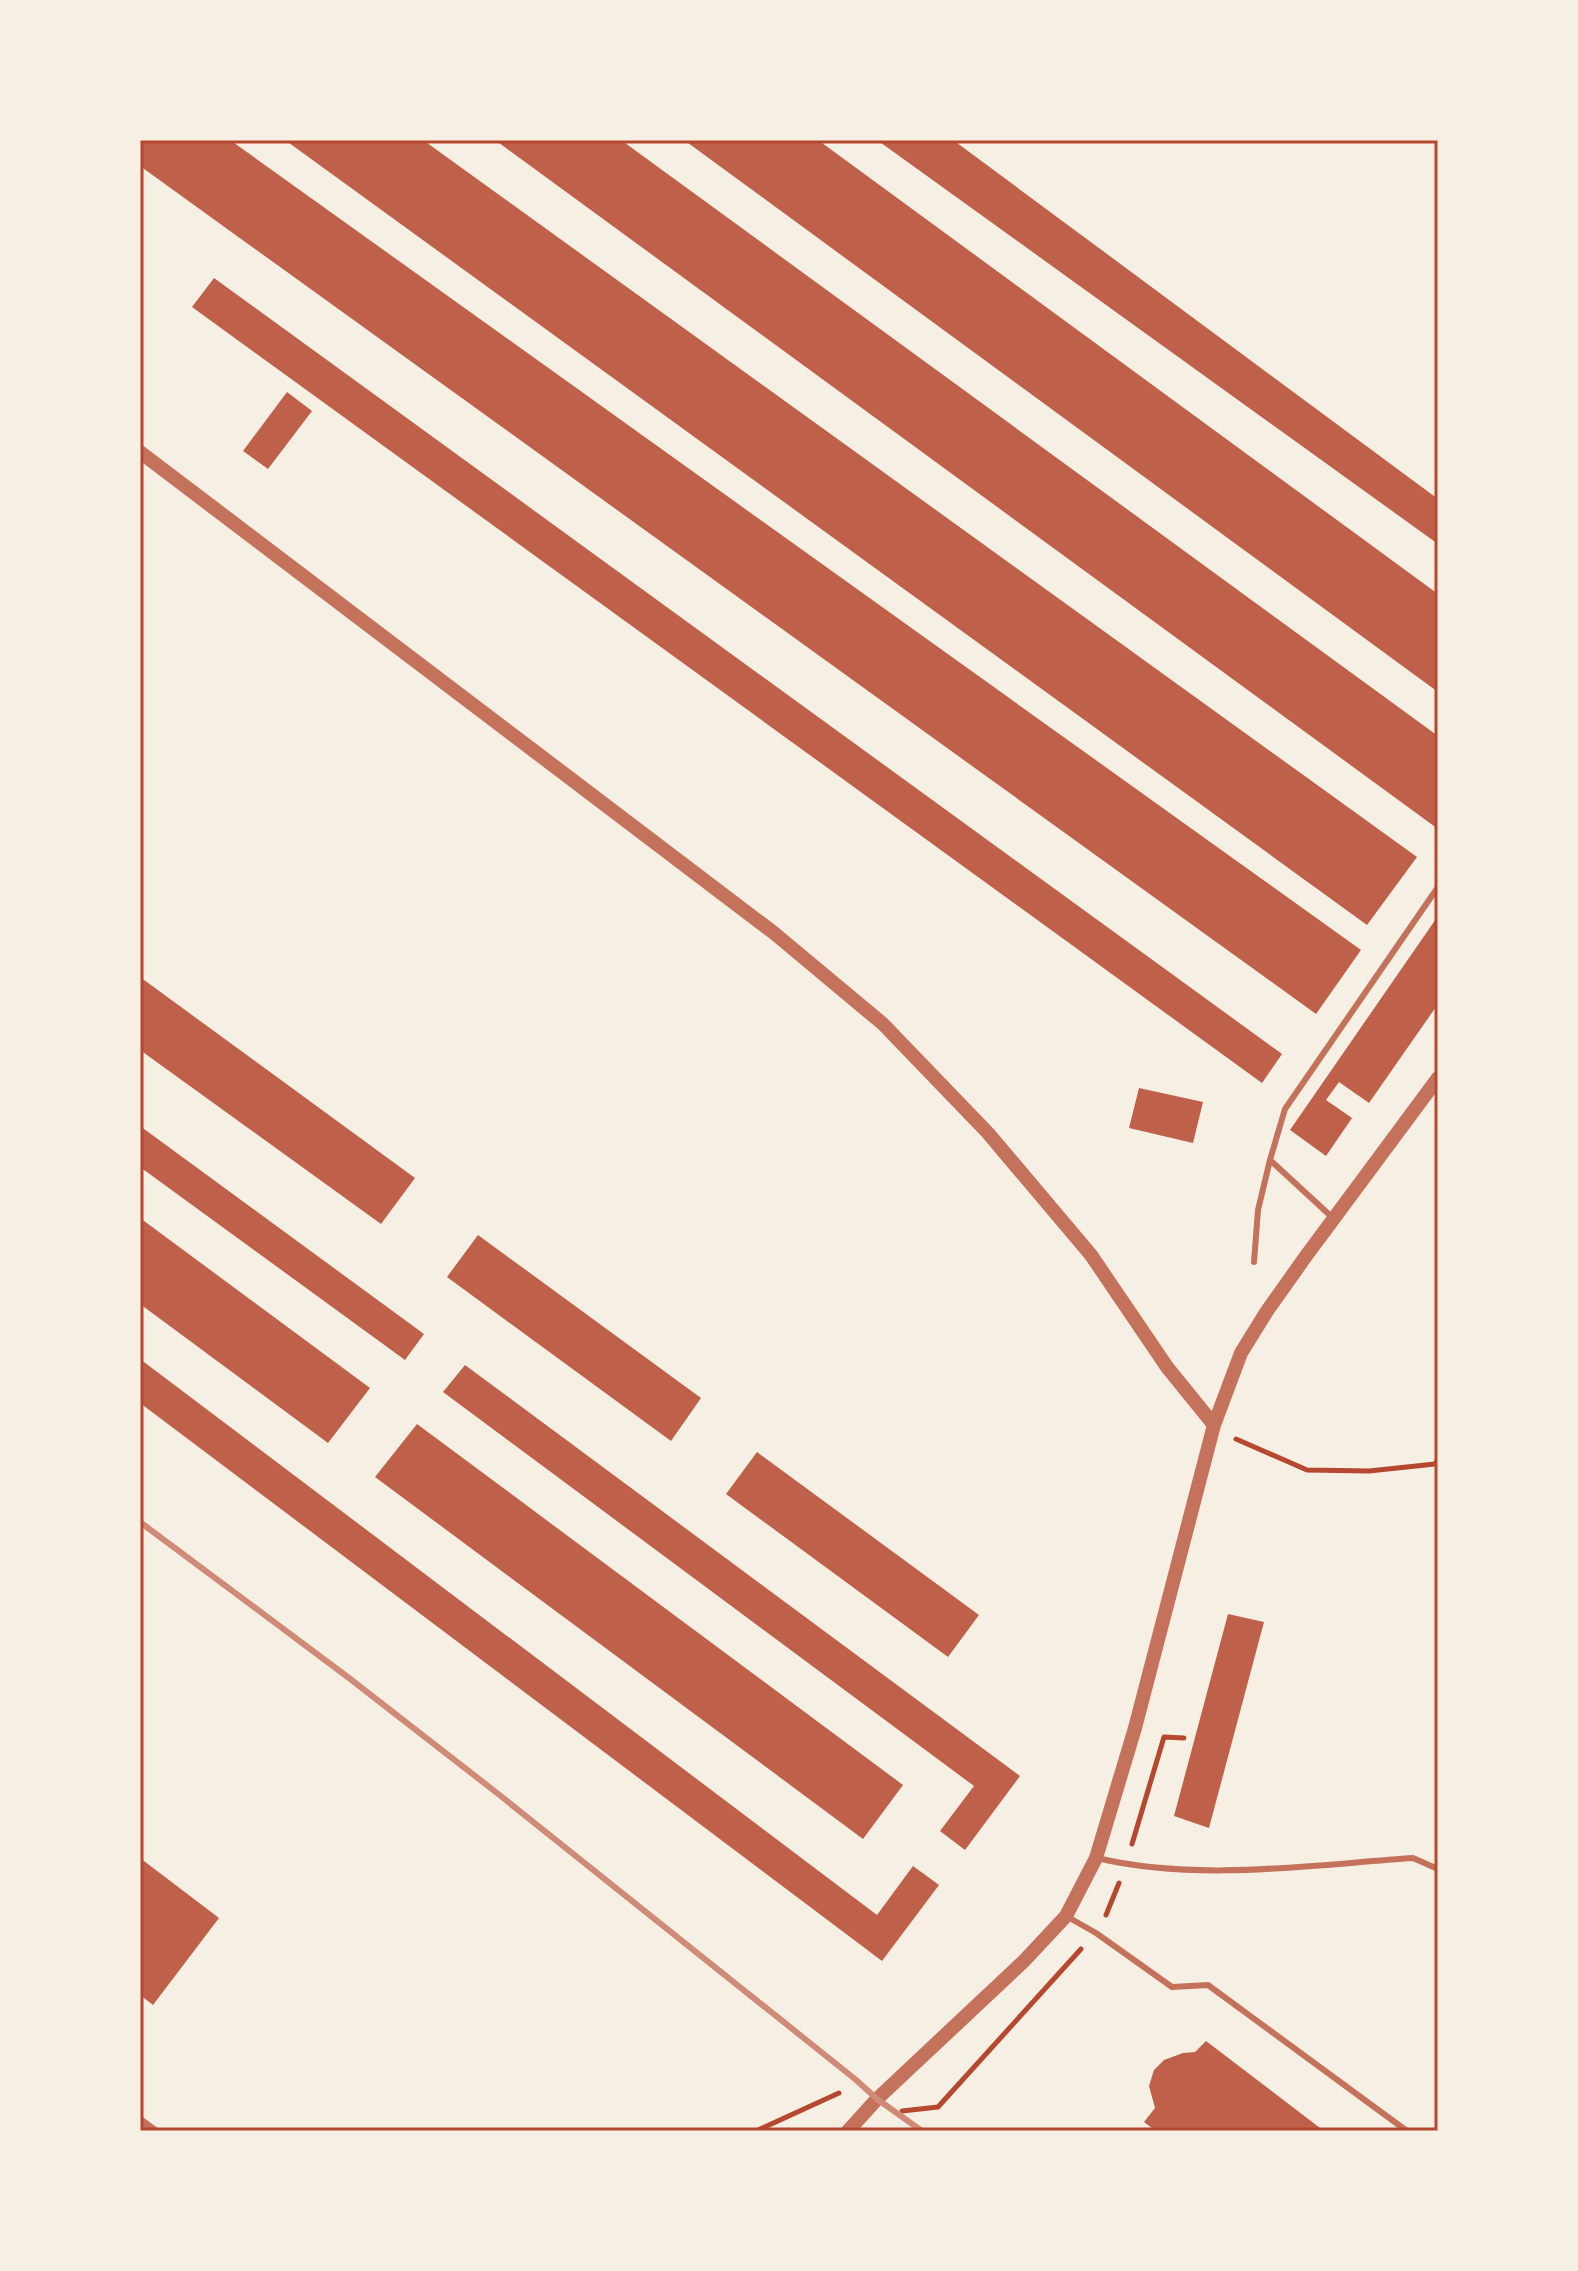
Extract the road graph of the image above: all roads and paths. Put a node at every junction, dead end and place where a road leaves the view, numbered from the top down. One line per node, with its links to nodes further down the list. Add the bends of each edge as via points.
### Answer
1 (140, 452): 7 (street, via 774,933 883,1024 988,1133 1091,1255 1167,1367)
2 (1438, 887): 4 (lane, via 1285,1109)
3 (1436, 1086): 5 (street)
4 (1270, 1160): 5 (lane); 6 (lane, via 1258,1210)
5 (1334, 1219): 7 (street, via 1241,1353)
6 (1254, 1262)
7 (1214, 1425): 8 (path, via 1246,1445 1307,1470 1369,1471 1435,1464); 9 (street)
8 (1438, 1459)
9 (1096, 1858): 10 (lane, via 1178,1871 1413,1858); 11 (street)
10 (1438, 1869)
11 (1066, 1916): 16 (street); 17 (lane, via 1172,1987 1208,1985)
12 (839, 2093): 15 (path)
13 (140, 2120): 14 (street)
14 (155, 2131)
15 (756, 2131)
16 (848, 2131)
17 (1407, 2131)

